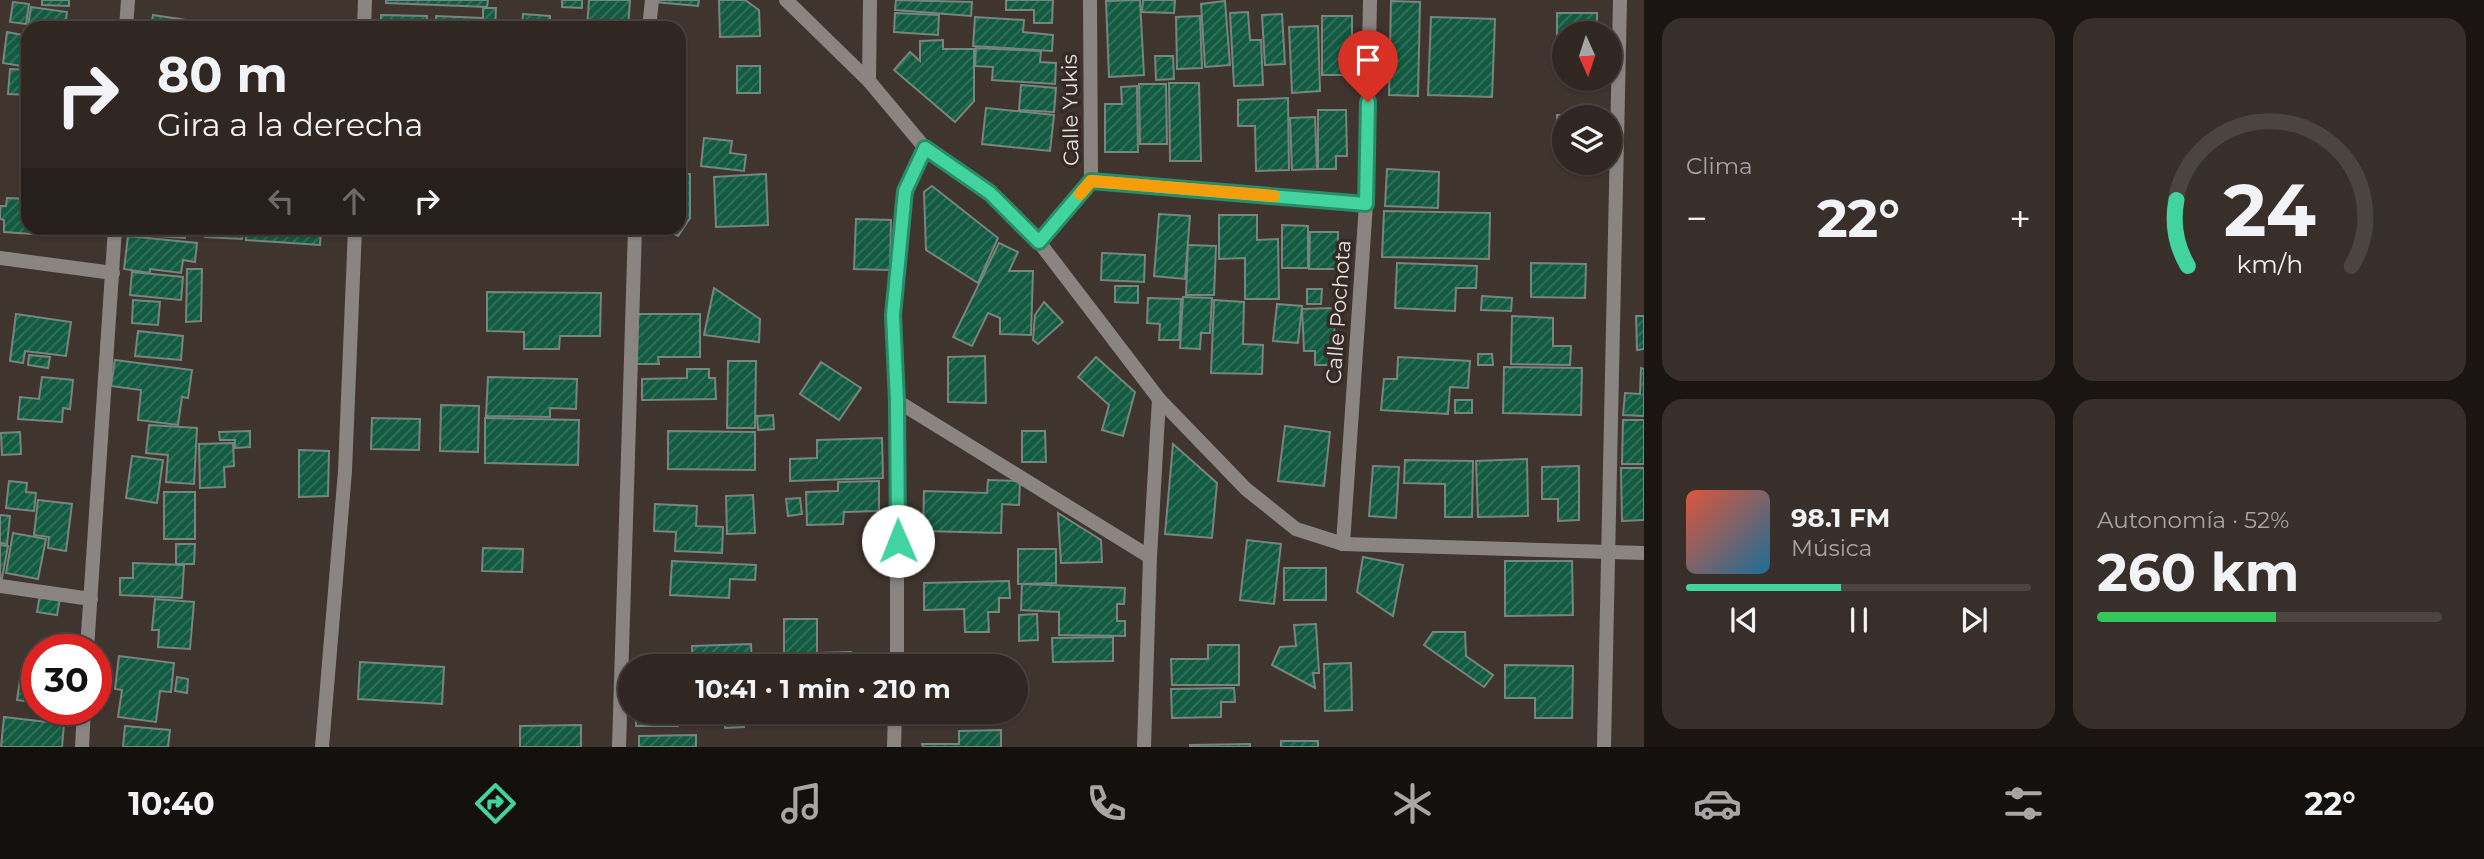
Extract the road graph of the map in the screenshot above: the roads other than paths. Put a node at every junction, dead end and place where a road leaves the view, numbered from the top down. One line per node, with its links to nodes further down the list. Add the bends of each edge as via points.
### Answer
1 (128, 0): 9 (street)
2 (365, 0): 10 (street)
3 (652, 0): 11 (street)
4 (786, 0): 12 (street)
5 (870, 0): 12 (street)
6 (1090, 0): 14 (street, Calle Yukis)
7 (1370, 0): 15 (street, Calle Pochota)
8 (1620, 0): 25 (street)
9 (126, 21)
10 (364, 21)
11 (650, 21)
12 (869, 82): 13 (street)
13 (925, 148): 19 (street, via 990,193); 23 (street, via 905,191 893,315)
14 (1091, 181): 15 (street); 19 (street, Calle Yukis)
15 (1366, 204): 24 (street, Calle Pochota)
16 (115, 235): 21 (street)
17 (355, 235): 35 (street, via 345,471)
18 (635, 235): 36 (street)
19 (1039, 242): 22 (street)
20 (0, 258): 21 (street)
21 (113, 273): 29 (street)
22 (1159, 399): 24 (street, via 1246,489 1296,529); 27 (street)
23 (897, 401): 27 (street); 31 (street)
24 (1343, 544): 25 (street)
25 (1610, 552): 26 (street); 39 (street)
26 (1644, 553)
27 (1150, 558): 38 (street)
28 (0, 586): 29 (street)
29 (90, 599): 30 (street)
30 (89, 634)
31 (897, 654)
32 (895, 724): 37 (street)
33 (83, 725): 34 (street)
34 (82, 747)
35 (322, 747)
36 (619, 747)
37 (894, 747)
38 (1144, 747)
39 (1604, 747)

